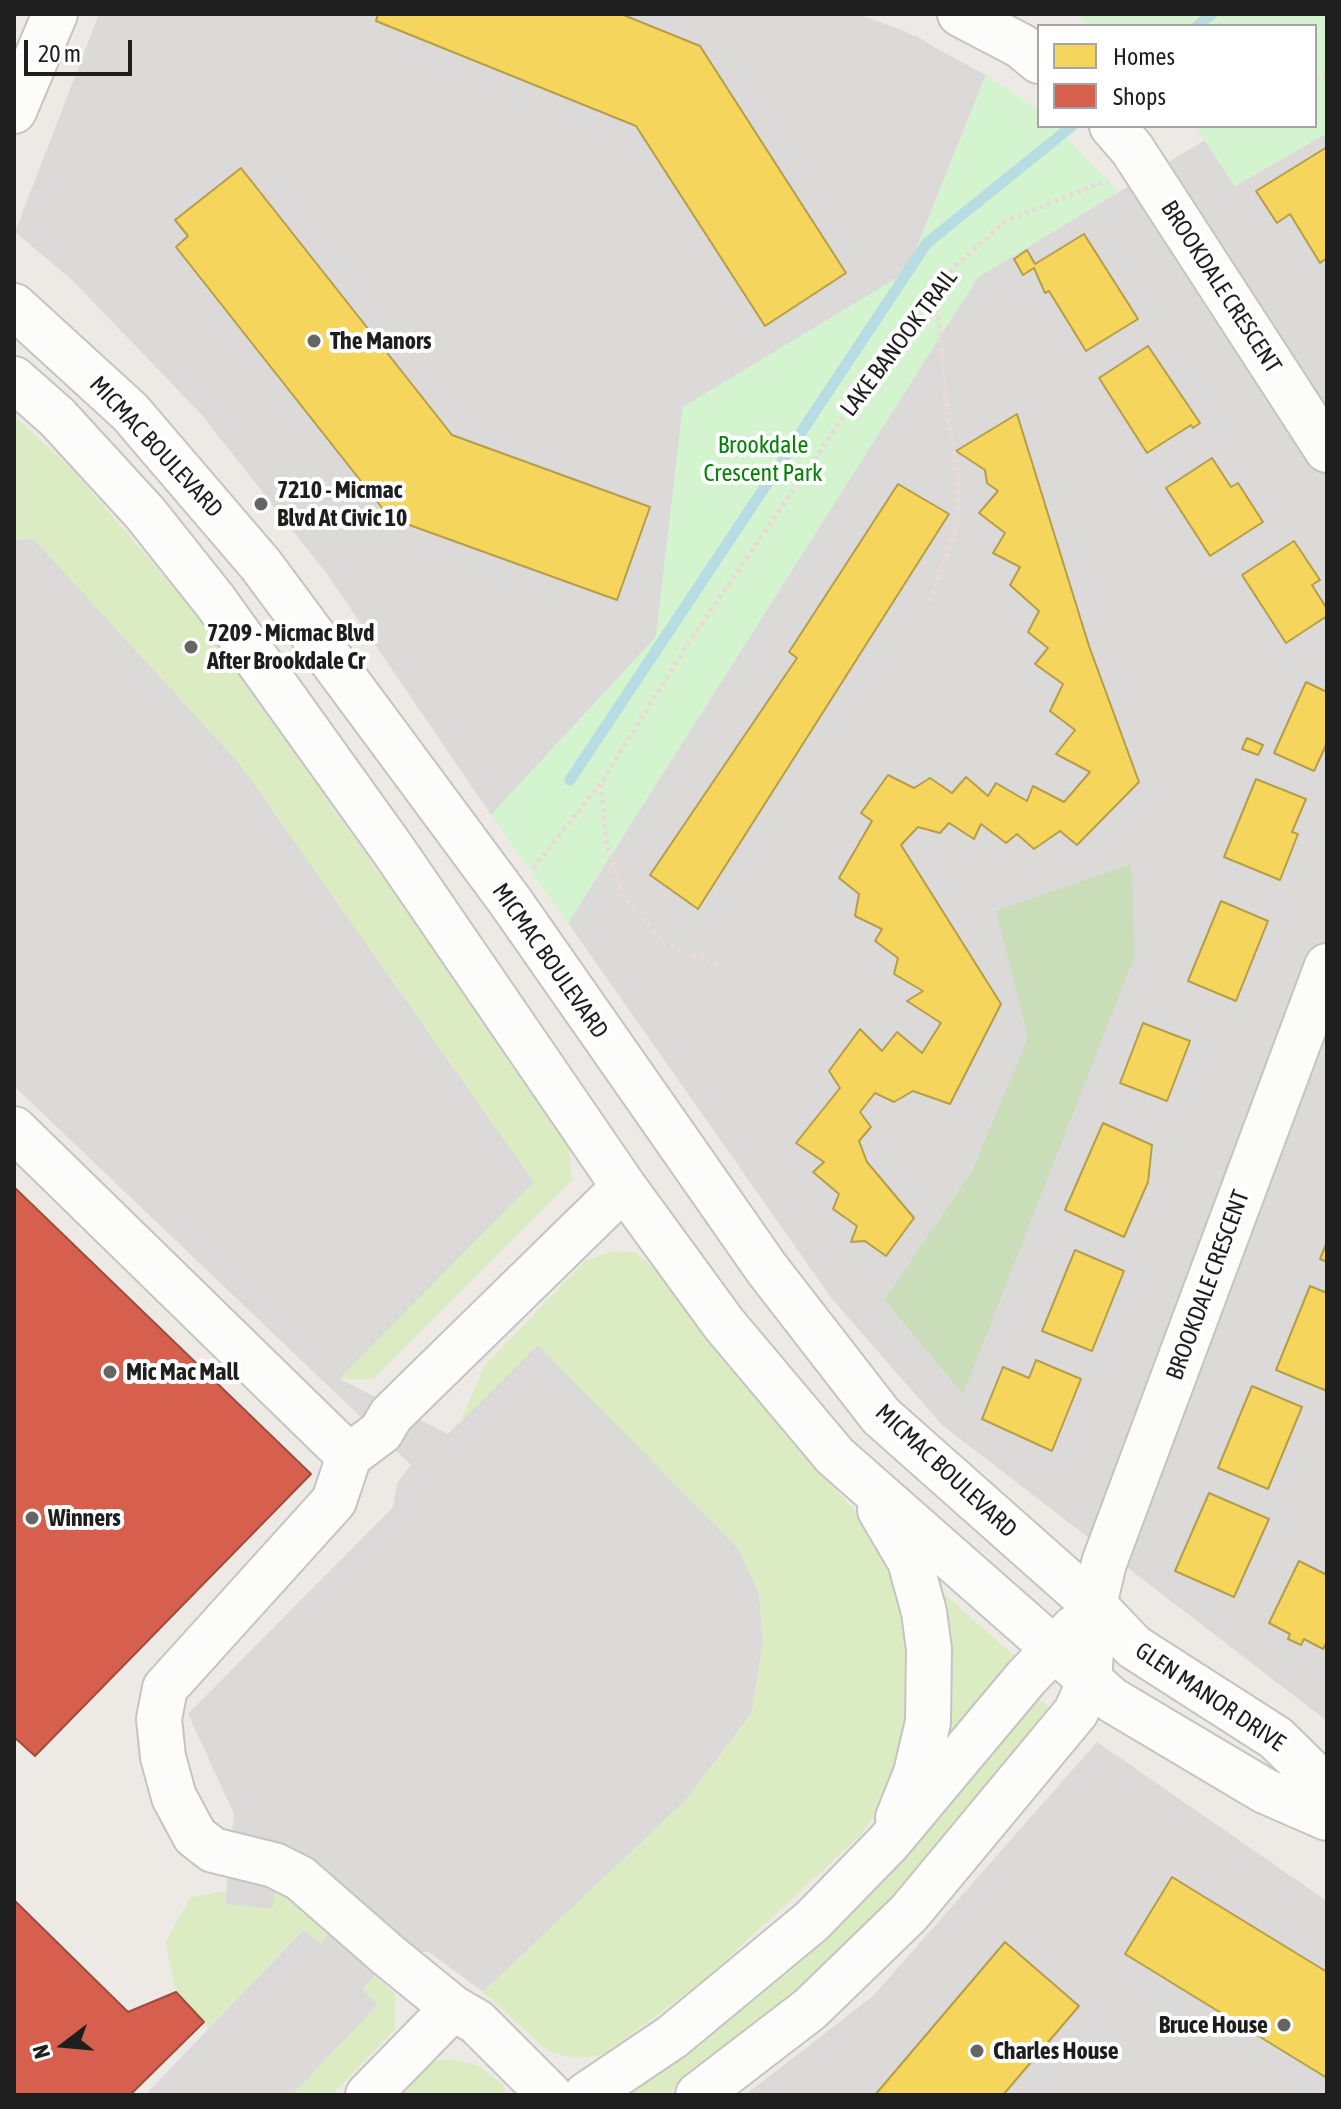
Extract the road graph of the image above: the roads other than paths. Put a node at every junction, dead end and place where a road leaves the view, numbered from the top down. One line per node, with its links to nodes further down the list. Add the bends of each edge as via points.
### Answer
1 (55, 14): 4 (street)
2 (960, 14): 3 (street)
3 (1037, 59)
4 (14, 111)
5 (1122, 138): 8 (street, BROOKDALE CRESCENT)
6 (14, 306): 14 (street, MICMAC BOULEVARD, via 130,412 261,565 510,901 767,1269 881,1416)
7 (14, 379): 11 (street, via 57,417 145,513 215,601)
8 (1327, 450)
9 (1327, 966): 14 (street, BROOKDALE CRESCENT, via 1104,1563)
10 (14, 1129): 12 (street)
11 (624, 1187): 12 (street, via 391,1415 381,1432); 13 (street, via 724,1324)
12 (349, 1456): 20 (street, via 334,1501 165,1688 159,1719 163,1757 174,1797 195,1836 213,1850 274,1865 300,1878)
13 (835, 1456): 15 (street); 19 (street, via 880,1511 910,1561 924,1612 928,1722 916,1773)
14 (1094, 1605): 15 (street); 16 (street); 17 (street, GLEN MANOR DRIVE, via 1134,1647 1276,1738)
15 (1054, 1650): 16 (street); 19 (street)
16 (1089, 1682): 18 (street, GLEN MANOR DRIVE, via 1265,1791); 24 (street, via 1076,1712 909,1913 810,2009)
17 (1327, 1788)
18 (1327, 1818)
19 (888, 1843): 23 (street, via 812,1921 737,1986 622,2074)
20 (453, 2008): 21 (street); 22 (street, via 477,2022)
21 (368, 2095)
22 (550, 2095)
23 (586, 2095)
24 (698, 2095)

